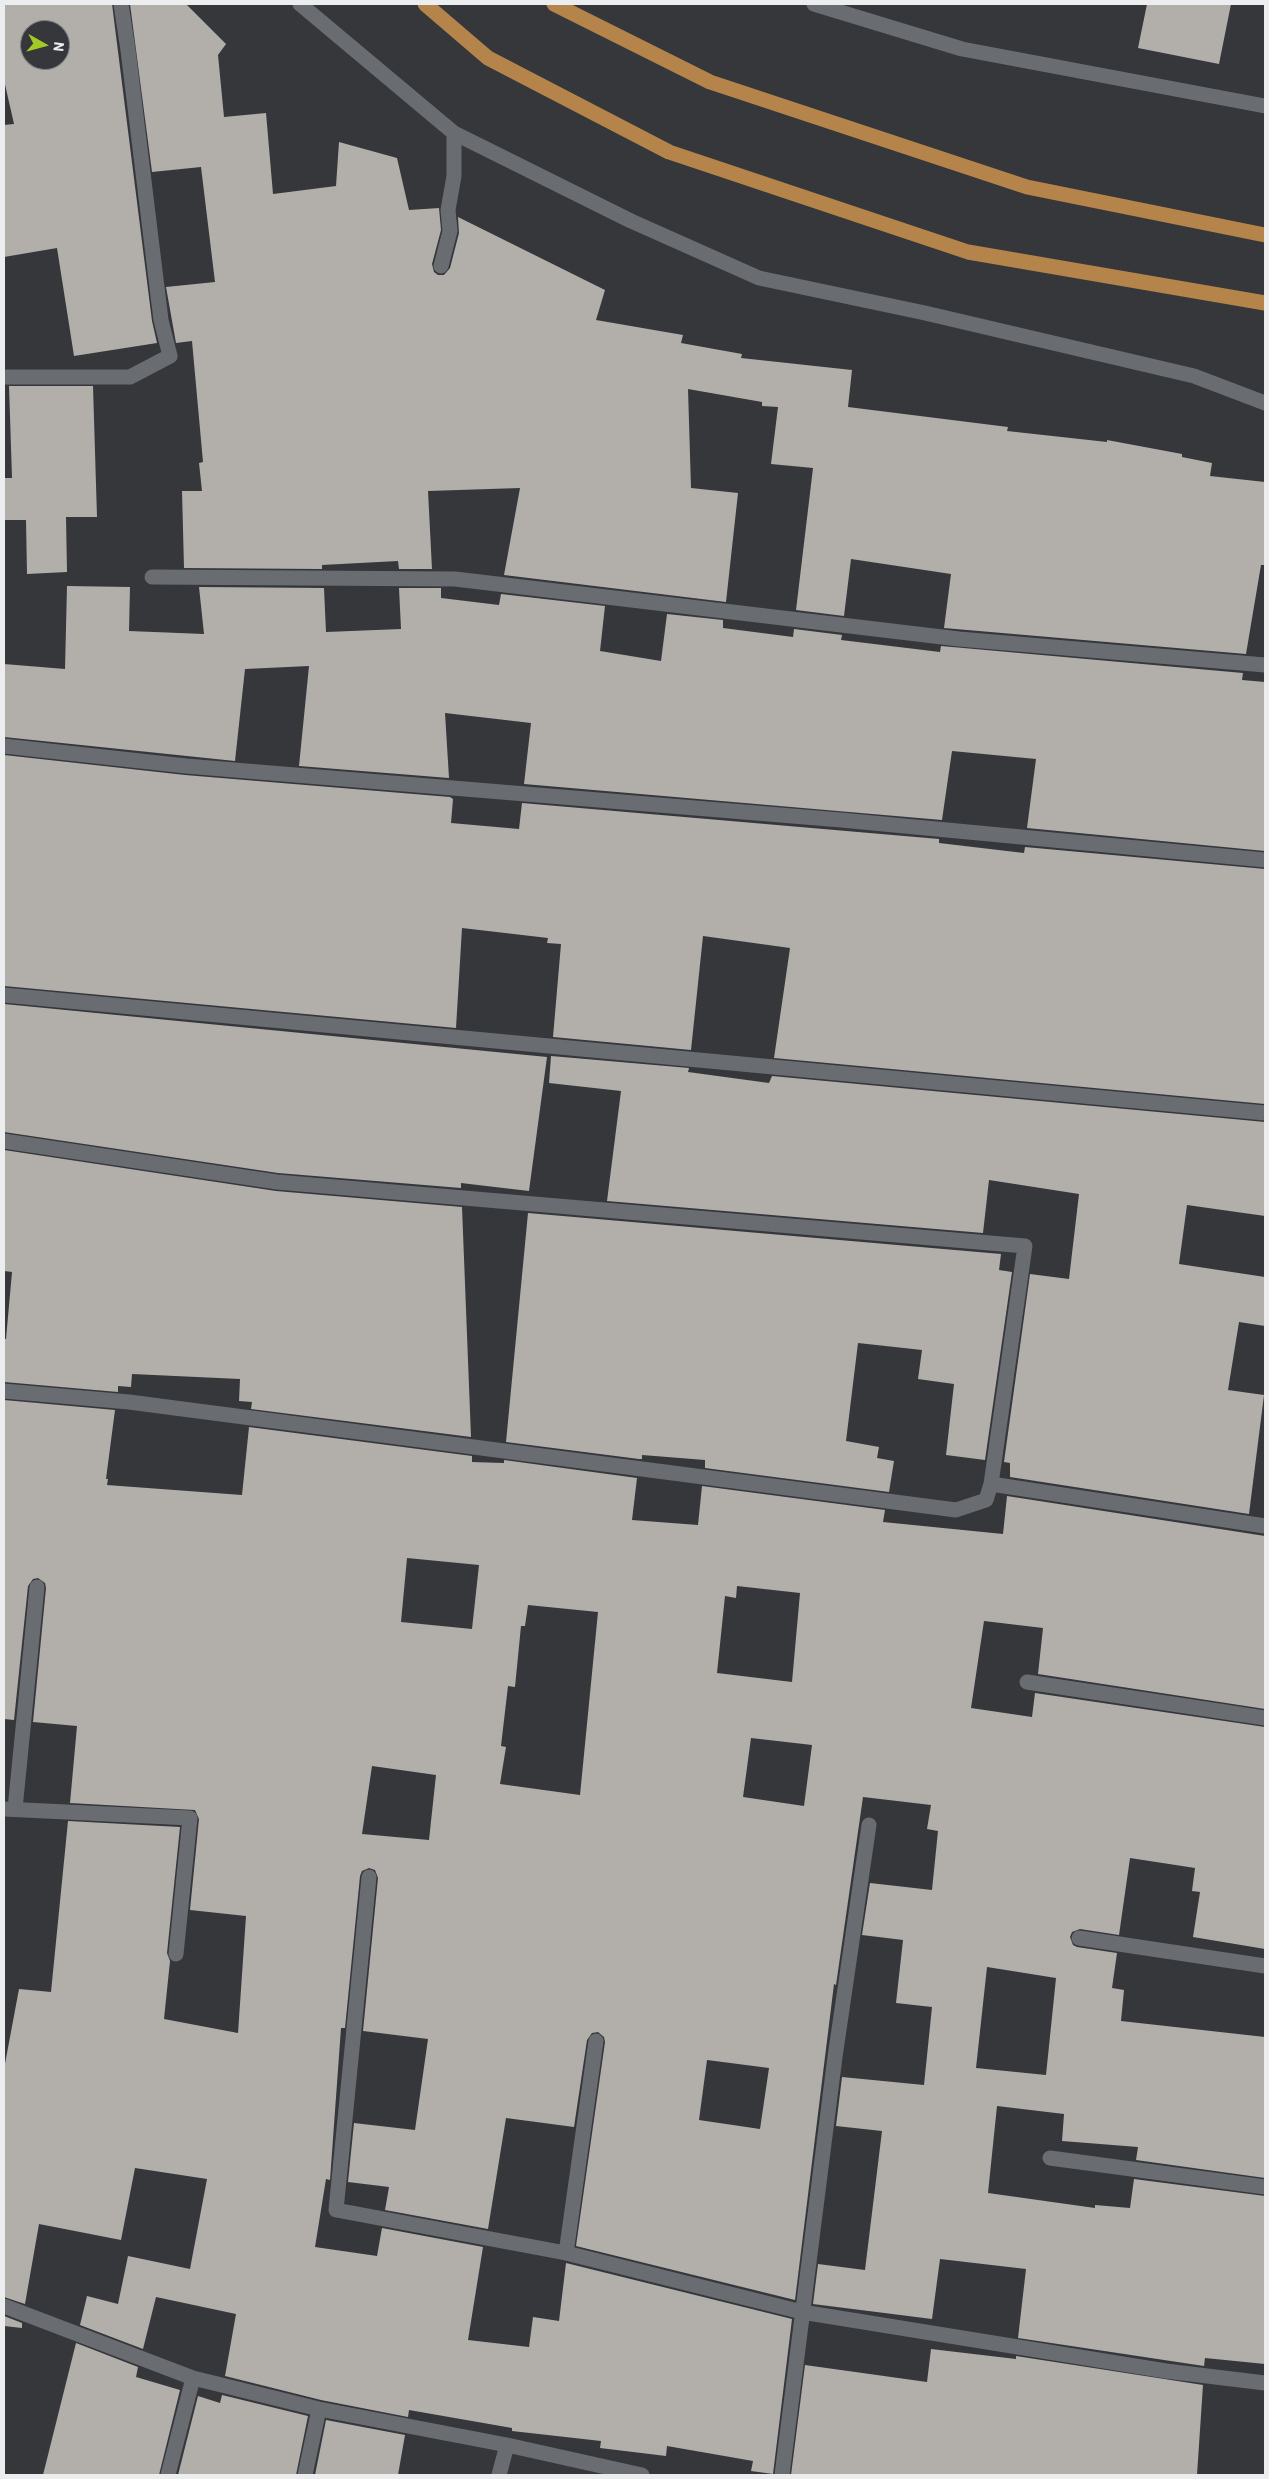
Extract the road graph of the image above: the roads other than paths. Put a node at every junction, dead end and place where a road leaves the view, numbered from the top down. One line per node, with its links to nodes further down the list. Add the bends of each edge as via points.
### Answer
1 (121, 4): 11 (street, via 162,320 170,356 130,377)
2 (300, 4): 7 (street)
3 (425, 4): 10 (main road, via 488,58 669,152 968,252)
4 (554, 4): 8 (main road, via 710,82 1017,184)
5 (814, 4): 6 (street, via 962,49)
6 (1265, 106)
7 (454, 133): 9 (street, via 454,176 448,210 450,231); 12 (street, via 631,221 759,278 1194,376)
8 (1265, 235)
9 (441, 266)
10 (1265, 303)
11 (4, 377)
12 (1265, 402)
13 (152, 577): 14 (street, via 455,579 959,639)
14 (1265, 665)
15 (4, 746): 16 (street, via 186,766 840,820)
16 (1265, 860)
17 (4, 996): 18 (street)
18 (1265, 1114)
19 (4, 1141): 21 (street, via 277,1182 1025,1246)
20 (4, 1391): 21 (street, via 129,1402 956,1510 986,1500)
21 (991, 1484): 22 (street)
22 (1265, 1526)
23 (37, 1587): 26 (street)
24 (1027, 1682): 25 (street)
25 (1265, 1718)
26 (10, 1809): 30 (street, via 190,1818)
27 (870, 1825): 37 (street, via 835,2057)
28 (369, 1876): 35 (street, via 336,2210)
29 (1079, 1938): 31 (street)
30 (176, 1954)
31 (1265, 1966)
32 (596, 2041): 35 (street)
33 (1050, 2158): 34 (street)
34 (1265, 2187)
35 (566, 2253): 37 (street)
36 (4, 2306): 38 (street)
37 (802, 2312): 39 (street, via 1166,2371); 46 (street)
38 (193, 2378): 40 (street); 42 (street)
39 (1265, 2383)
40 (319, 2409): 41 (street); 43 (street)
41 (507, 2445): 44 (street); 45 (street)
42 (168, 2475)
43 (305, 2475)
44 (499, 2475)
45 (642, 2475)
46 (782, 2475)

